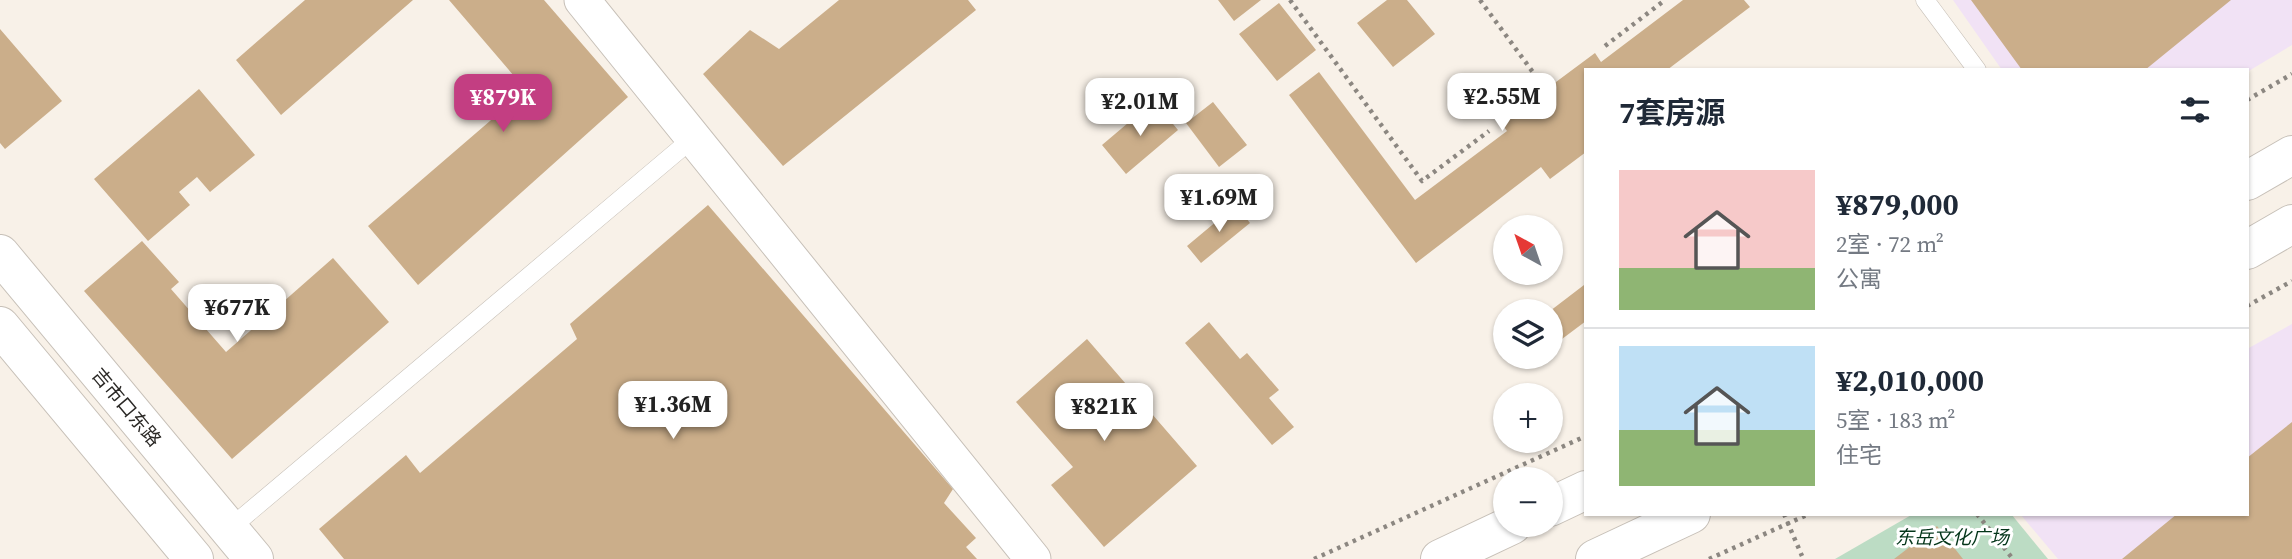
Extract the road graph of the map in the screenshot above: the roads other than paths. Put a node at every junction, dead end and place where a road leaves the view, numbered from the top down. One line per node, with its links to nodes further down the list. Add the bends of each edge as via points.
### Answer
1 (582, 0): 4 (street)
2 (1925, 0): 3 (lane)
3 (1976, 68)
4 (693, 138): 14 (lane); 18 (street)
5 (2292, 155): 6 (main road)
6 (2249, 180)
7 (2292, 224): 8 (main road)
8 (2249, 249)
9 (0, 254): 14 (main road, 吉市口东路)
10 (0, 326): 16 (main road)
11 (1584, 491): 12 (main road)
12 (1563, 501)
13 (1687, 516): 20 (main road)
14 (229, 529): 17 (main road, 吉市口东路)
15 (1493, 534): 19 (main road)
16 (194, 559)
17 (254, 559)
18 (1033, 559)
19 (1440, 559)
20 (1595, 559)

